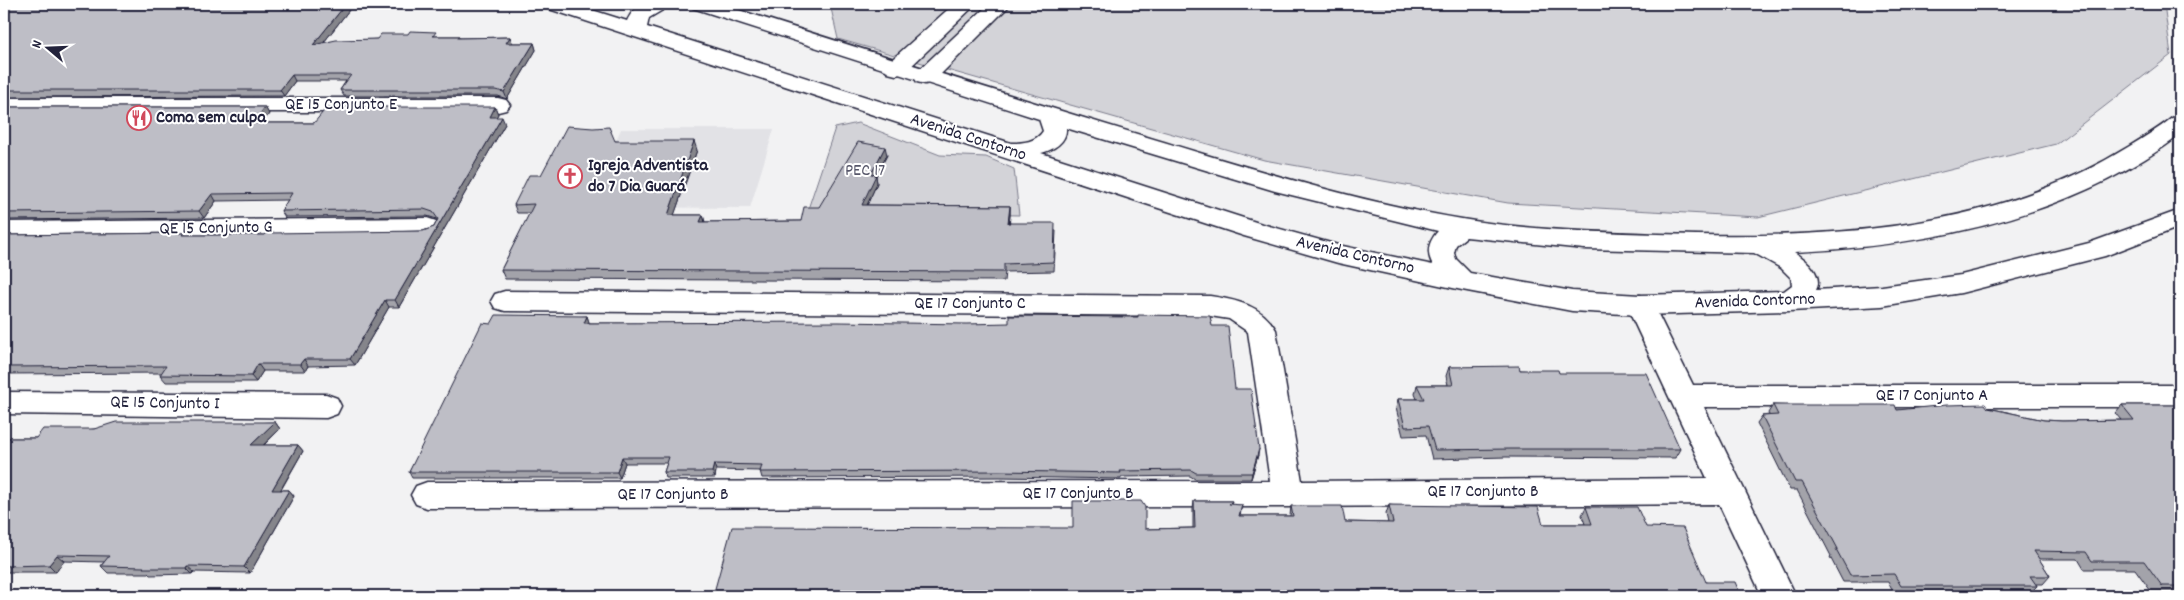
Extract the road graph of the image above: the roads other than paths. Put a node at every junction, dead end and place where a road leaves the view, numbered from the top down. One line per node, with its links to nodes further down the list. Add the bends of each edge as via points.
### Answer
1 (553, 4): 6 (street, Avenida Contorno)
2 (659, 4): 6 (street, via 641,14 635,22)
3 (700, 4): 7 (street)
4 (966, 4): 7 (street)
5 (1001, 4): 8 (street)
6 (636, 31): 13 (street, Avenida Contorno)
7 (896, 68): 8 (street)
8 (925, 77): 11 (street)
9 (4, 104): 10 (street, QE 15 Conjunto E)
10 (498, 105)
11 (1047, 114): 13 (street, via 1055,129 1045,143 1022,151); 16 (street, via 1261,180)
12 (2180, 123): 18 (street, via 2170,133 2122,163 2055,194 2015,208 1928,230 1836,241)
13 (1009, 151): 19 (street, Avenida Contorno, via 1262,233 1338,254)
14 (2180, 218): 21 (street, Avenida Contorno, via 2096,250 1961,284 1882,296)
15 (427, 227): 17 (street, QE 15 Conjunto G)
16 (1461, 228): 18 (street, via 1601,242); 19 (street, via 1448,234 1441,245 1441,257 1448,270)
17 (4, 231)
18 (1760, 245): 21 (street, via 1784,256 1800,270 1805,285 1798,297)
19 (1462, 281): 22 (street, Avenida Contorno, via 1572,301)
20 (505, 301): 28 (street, QE 17 Conjunto C, via 1210,306 1229,309 1256,321 1262,330)
21 (1790, 301): 22 (street, Avenida Contorno)
22 (1640, 305): 23 (street)
23 (1684, 396): 24 (street, QE 17 Conjunto A); 27 (street)
24 (2180, 396)
25 (4, 403): 26 (street, QE 15 Conjunto I)
26 (326, 406)
27 (1728, 490): 28 (street, QE 17 Conjunto B); 30 (street)
28 (1288, 494): 29 (street, QE 17 Conjunto B)
29 (427, 495)
30 (1779, 596)

